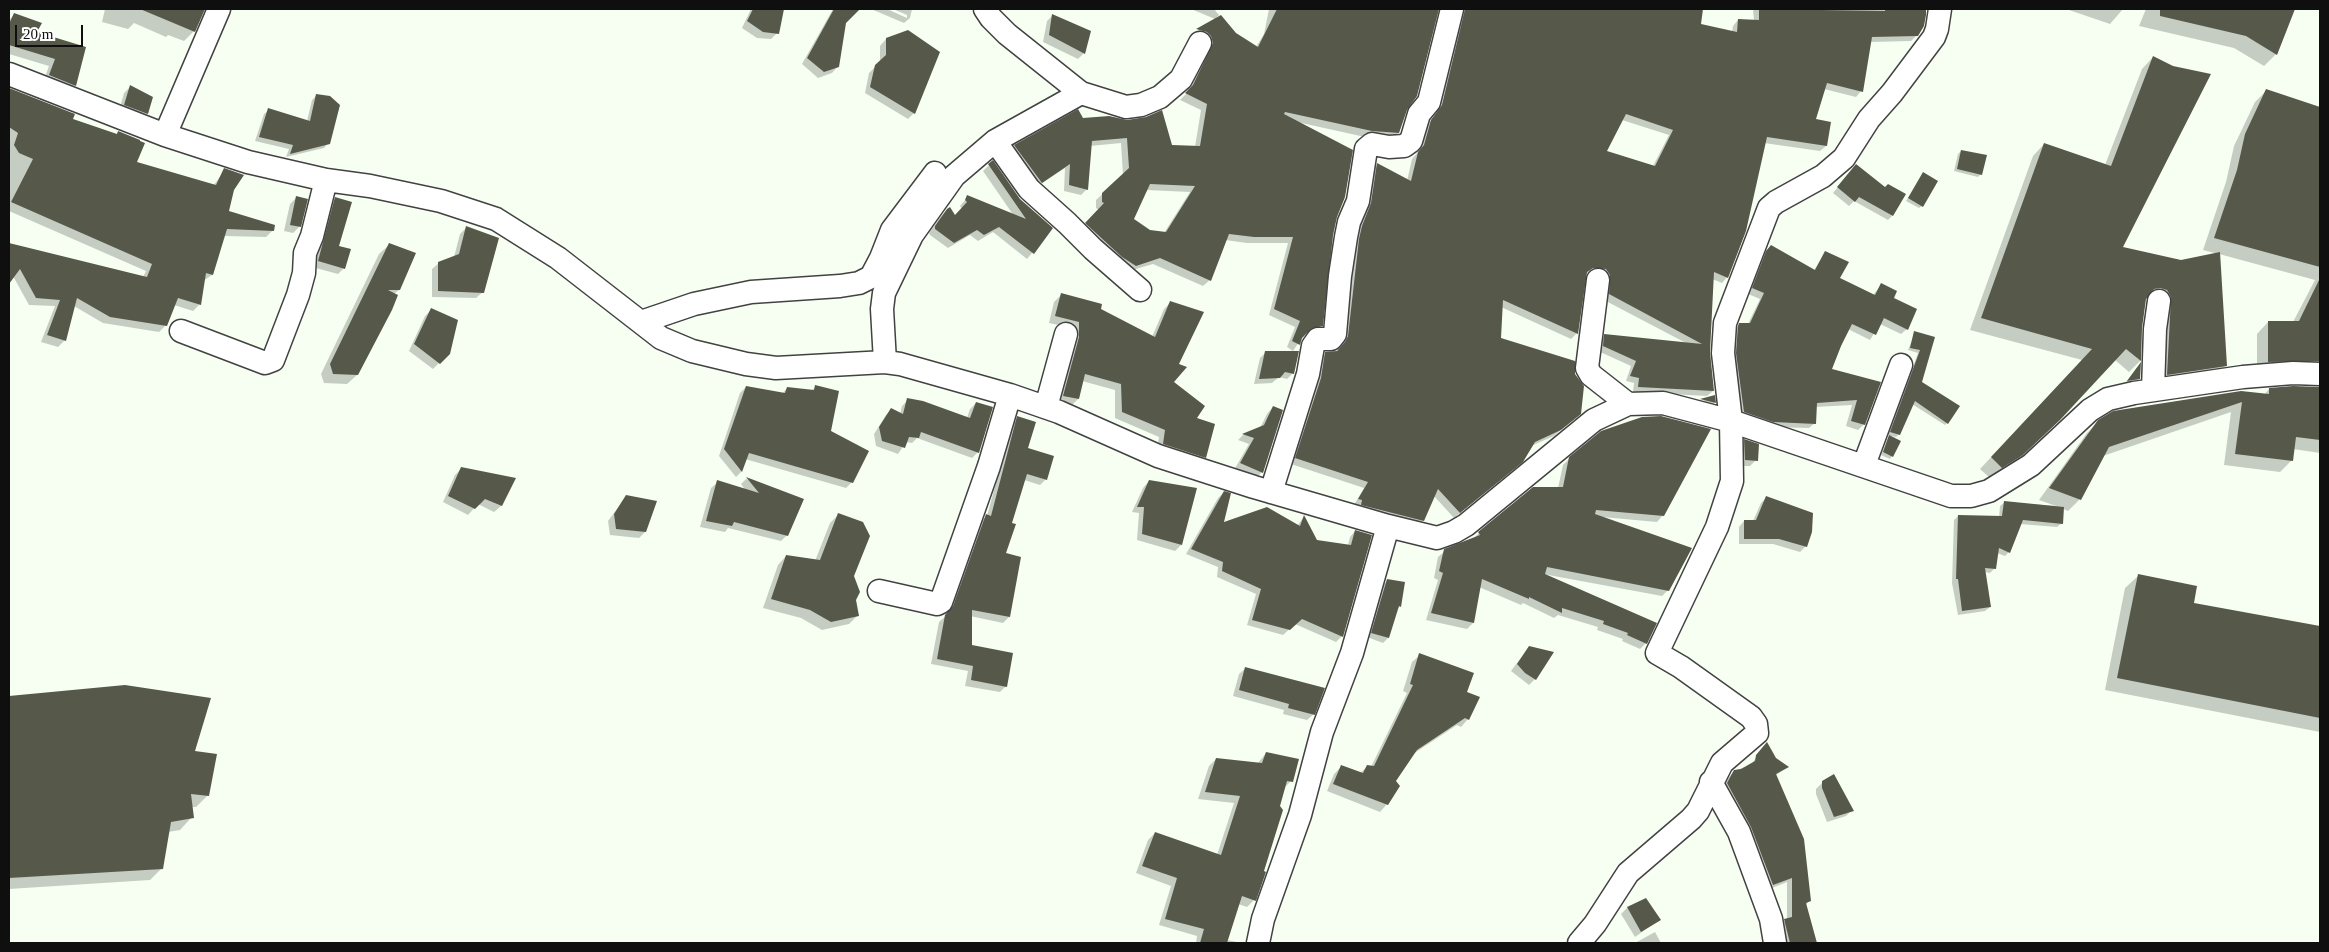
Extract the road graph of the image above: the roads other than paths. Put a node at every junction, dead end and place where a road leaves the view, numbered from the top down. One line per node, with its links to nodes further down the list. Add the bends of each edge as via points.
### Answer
1 (219, 9): 8 (street)
2 (984, 9): 7 (street, via 1007,34)
3 (1452, 9): 27 (street, via 1429,102 1419,114 1411,141 1404,146 1389,148 1372,144 1366,149 1358,201 1346,237 1335,334 1318,339 1313,346 1308,374)
4 (1940, 9): 25 (street, via 1934,37 1869,119 1844,158 1823,176 1769,208 1725,323 1723,353)
5 (1200, 43): 7 (street, via 1181,79 1150,102 1120,106)
6 (9, 74): 8 (street)
7 (1081, 92): 9 (street)
8 (165, 135): 11 (street, via 248,162)
9 (995, 142): 13 (street, via 1029,189); 18 (street, via 954,176 912,235 882,299)
10 (935, 173): 15 (street, via 892,230 871,277 840,286 751,292 694,304)
11 (326, 180): 15 (street, via 441,201 496,219 558,258); 16 (street, via 305,253 298,295 273,360 265,363)
12 (1598, 280): 23 (street, via 1587,368 1590,375)
13 (1140, 290)
14 (2159, 300): 21 (street)
15 (641, 322): 18 (street, via 661,338 692,351 746,364 776,368)
16 (181, 331)
17 (1066, 334): 24 (street)
18 (884, 362): 22 (street, via 922,369)
19 (1900, 365): 26 (street)
20 (2320, 374): 21 (street, via 2243,377)
21 (2153, 390): 26 (street, via 2098,403 2031,464 1989,491 1961,496)
22 (1010, 395): 24 (street); 29 (street, via 989,466 941,602 937,604)
23 (1628, 404): 25 (street, via 1663,403); 28 (street, via 1594,420 1454,532 1437,538)
24 (1046, 407): 27 (street, via 1158,456)
25 (1731, 421): 26 (street); 30 (street, via 1733,463 1730,488 1717,527 1657,653 1751,716 1756,724 1755,735 1728,757)
26 (1864, 465)
27 (1271, 492): 28 (street)
28 (1388, 526): 31 (street, via 1352,653 1322,732 1300,815 1263,918)
29 (879, 591)
30 (1711, 782): 32 (street, via 1698,811 1628,873); 33 (street, via 1739,832 1771,919)
31 (1258, 943)
32 (1579, 943)
33 (1775, 943)

